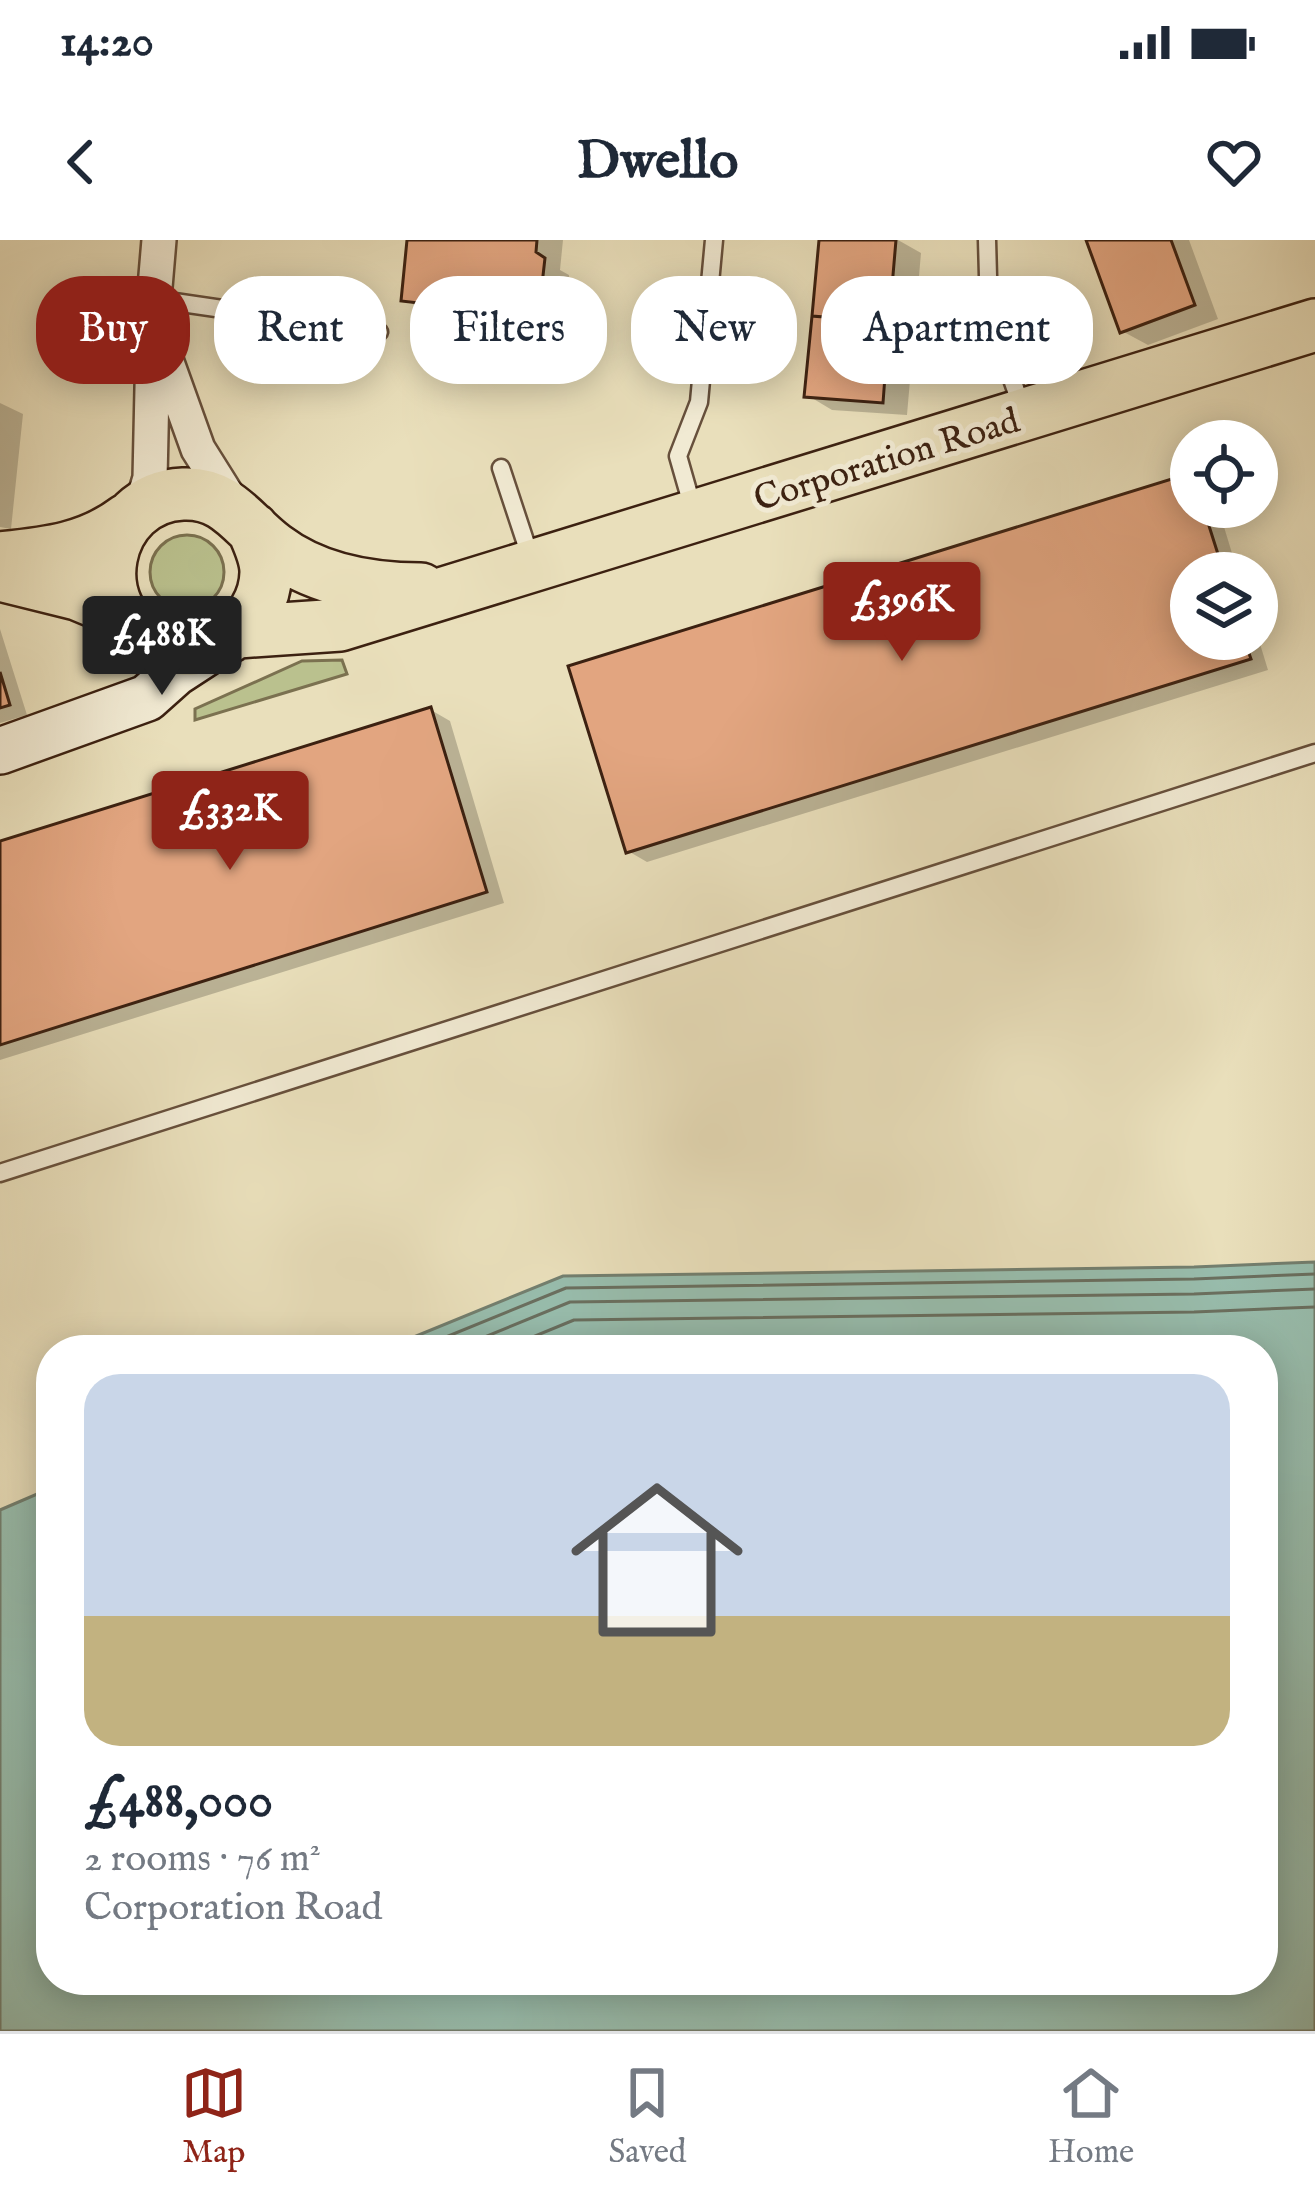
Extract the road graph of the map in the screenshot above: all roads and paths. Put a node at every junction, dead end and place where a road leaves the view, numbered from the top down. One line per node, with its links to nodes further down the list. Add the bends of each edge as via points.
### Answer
1 (159, 240): 4 (street)
2 (714, 240): 11 (lane, via 699,402 678,456)
3 (987, 240): 8 (lane, via 989,313)
4 (156, 276)
5 (1315, 325): 8 (main road, Corporation Road)
6 (152, 384): 10 (street, via 150,478)
7 (177, 384): 12 (street, via 198,449)
8 (1024, 415): 11 (main road, Corporation Road)
9 (501, 468): 14 (lane)
10 (134, 514): 12 (main road, via 180,494 221,501); 13 (main road, via 76,548); 17 (main road, via 109,564)
11 (696, 518): 14 (main road, Corporation Road)
12 (246, 521): 16 (main road, Corporation Road, via 293,560 342,580); 18 (main road, via 266,572 262,594)
13 (0, 558)
14 (534, 568): 16 (main road, Corporation Road)
15 (0, 575): 17 (main road, via 77,594)
16 (458, 590): 18 (main road, Corporation Road, via 340,625)
17 (125, 619): 18 (main road, via 164,647); 19 (main road, via 134,655 124,685)
18 (229, 637): 19 (main road, via 148,698)
19 (81, 724): 20 (main road)
20 (0, 751)
21 (1315, 753): 22 (lane)
22 (0, 1173)

